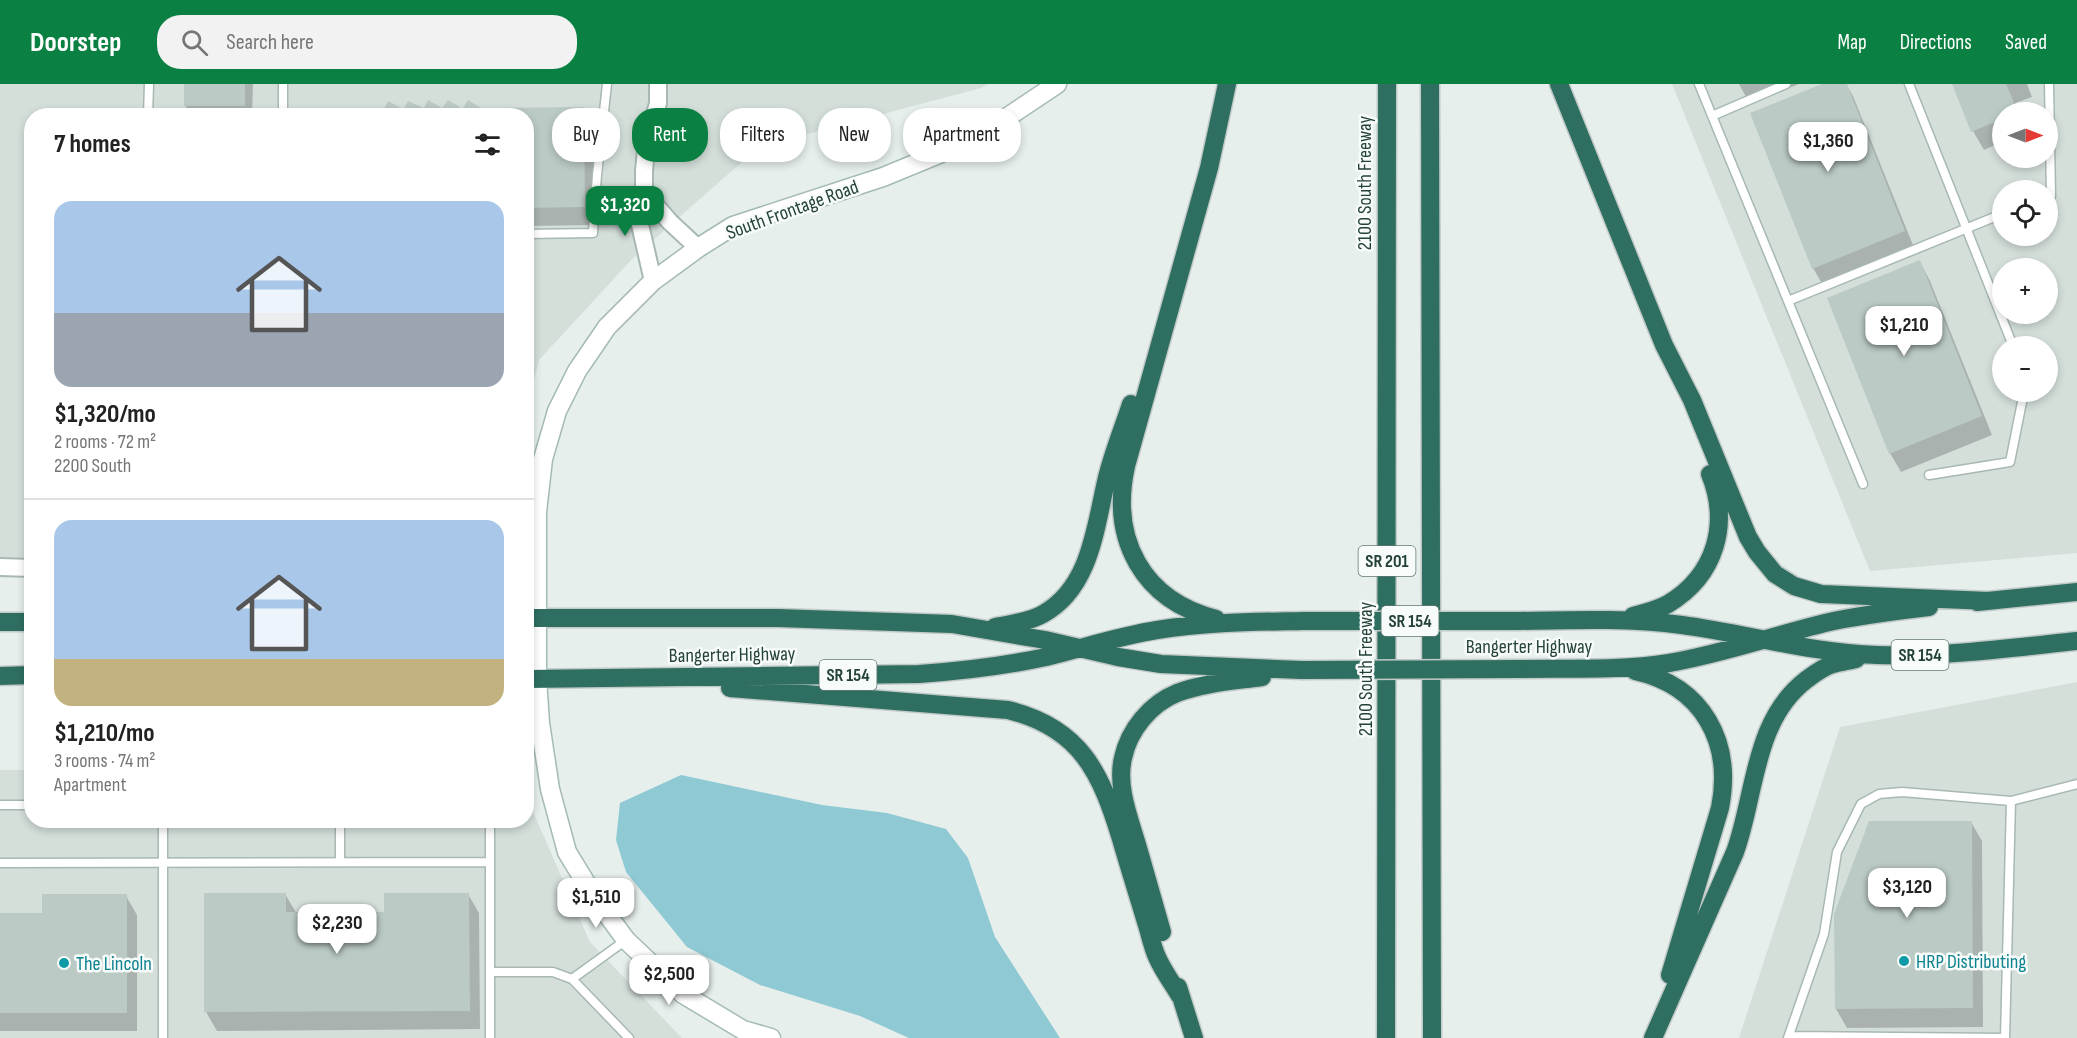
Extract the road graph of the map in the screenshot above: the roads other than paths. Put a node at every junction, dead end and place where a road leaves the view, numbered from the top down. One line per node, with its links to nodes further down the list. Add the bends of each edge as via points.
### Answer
1 (149, 84): 14 (lane)
2 (283, 84): 15 (lane)
3 (607, 84): 22 (lane, via 593,233)
4 (658, 84): 19 (street)
5 (1057, 84): 23 (street, South Frontage Road, via 985,132 939,154 883,177 733,226)
6 (1227, 84): 17 (highway)
7 (1387, 84): 75 (highway, 2100 South Freeway / SR 201)
8 (1430, 84): 76 (highway, SR 201)
9 (1559, 84): 27 (highway)
10 (1699, 84): 16 (lane)
11 (1786, 84): 16 (lane)
12 (1909, 84): 21 (lane)
13 (2049, 84): 18 (lane)
14 (148, 108)
15 (283, 108)
16 (1712, 116): 25 (lane)
17 (1209, 168): 40 (highway, via 1126,466 1121,507 1127,543 1148,579 1182,606); 41 (highway, via 1107,478 1081,574 1064,598 1042,615)
18 (2051, 180)
19 (644, 192): 23 (street); 24 (street, via 638,216)
20 (1992, 218): 21 (lane)
21 (1966, 228): 25 (lane); 26 (lane)
22 (534, 234)
23 (698, 248): 24 (street, South Frontage Road)
24 (653, 281): 33 (street, South Frontage Road, via 608,327 577,370 557,411 543,459)
25 (1788, 301): 30 (lane)
26 (2009, 336)
27 (1664, 345): 35 (highway, via 1692,400 1748,537 1774,574 1794,586 1821,594); 37 (highway, via 1717,492 1720,527 1708,564 1684,592 1659,608)
28 (2022, 402): 29 (lane, via 2010,462)
29 (1929, 474)
30 (1863, 484)
31 (0, 567): 32 (street)
32 (24, 568)
33 (534, 576)
34 (2077, 592): 35 (highway, Bangerter Highway / SR 154)
35 (1989, 601): 42 (highway, Bangerter Highway / SR 154, via 1860,616)
36 (534, 618): 41 (highway, Bangerter Highway / SR 154, via 832,619)
37 (1619, 620): 40 (highway, Bangerter Highway / SR 154, bridge); 42 (highway, Bangerter Highway / SR 154, via 1690,626)
38 (0, 622): 39 (highway)
39 (24, 622)
40 (1226, 622): 44 (highway, Bangerter Highway / SR 154, via 1155,630)
41 (985, 629): 44 (highway, Bangerter Highway / SR 154)
42 (1762, 640): 45 (highway, Bangerter Highway / SR 154); 46 (highway, Bangerter Highway / SR 154, via 1698,658)
43 (2077, 641): 45 (highway, Bangerter Highway / SR 154)
44 (1079, 648): 47 (highway, Bangerter Highway / SR 154, via 1161,664); 51 (highway, Bangerter Highway / SR 154, via 988,668 920,674)
45 (1875, 655): 77 (highway, via 1826,667 1799,686 1779,709 1764,741 1735,852)
46 (1618, 668): 47 (highway, Bangerter Highway / SR 154, bridge); 77 (highway, via 1655,676 1684,693 1710,723 1723,762 1720,808)
47 (1302, 670): 67 (highway, via 1178,693 1147,714 1128,742 1121,776 1125,804)
48 (24, 675): 49 (highway)
49 (0, 676)
50 (534, 679): 51 (highway, Bangerter Highway / SR 154)
51 (615, 679): 67 (highway, via 979,706 1039,719 1074,744 1101,783 1157,958)
52 (534, 690): 64 (street, South Frontage Road, via 550,789 567,852)
53 (2077, 784): 54 (lane)
54 (2011, 801): 69 (lane, via 1902,792 1879,794 1861,804 1837,852 1824,934); 78 (lane)
55 (0, 805): 56 (lane)
56 (24, 805)
57 (163, 828): 60 (lane)
58 (340, 828): 61 (lane)
59 (490, 828): 62 (lane)
60 (163, 862): 61 (lane); 63 (lane); 70 (lane)
61 (340, 862): 62 (lane)
62 (490, 862): 65 (lane)
63 (0, 863)
64 (626, 940): 66 (lane); 68 (street, South Frontage Road, via 683,994)
65 (490, 972): 66 (lane, via 553,972); 71 (lane)
66 (572, 980): 72 (lane)
67 (1180, 996): 74 (highway)
68 (742, 1034): 73 (street, South Frontage Road)
69 (1788, 1037): 78 (lane)
70 (163, 1038)
71 (490, 1038)
72 (629, 1038)
73 (771, 1038)
74 (1194, 1038)
75 (1386, 1038)
76 (1432, 1038)
77 (1652, 1038)
78 (2005, 1038)

